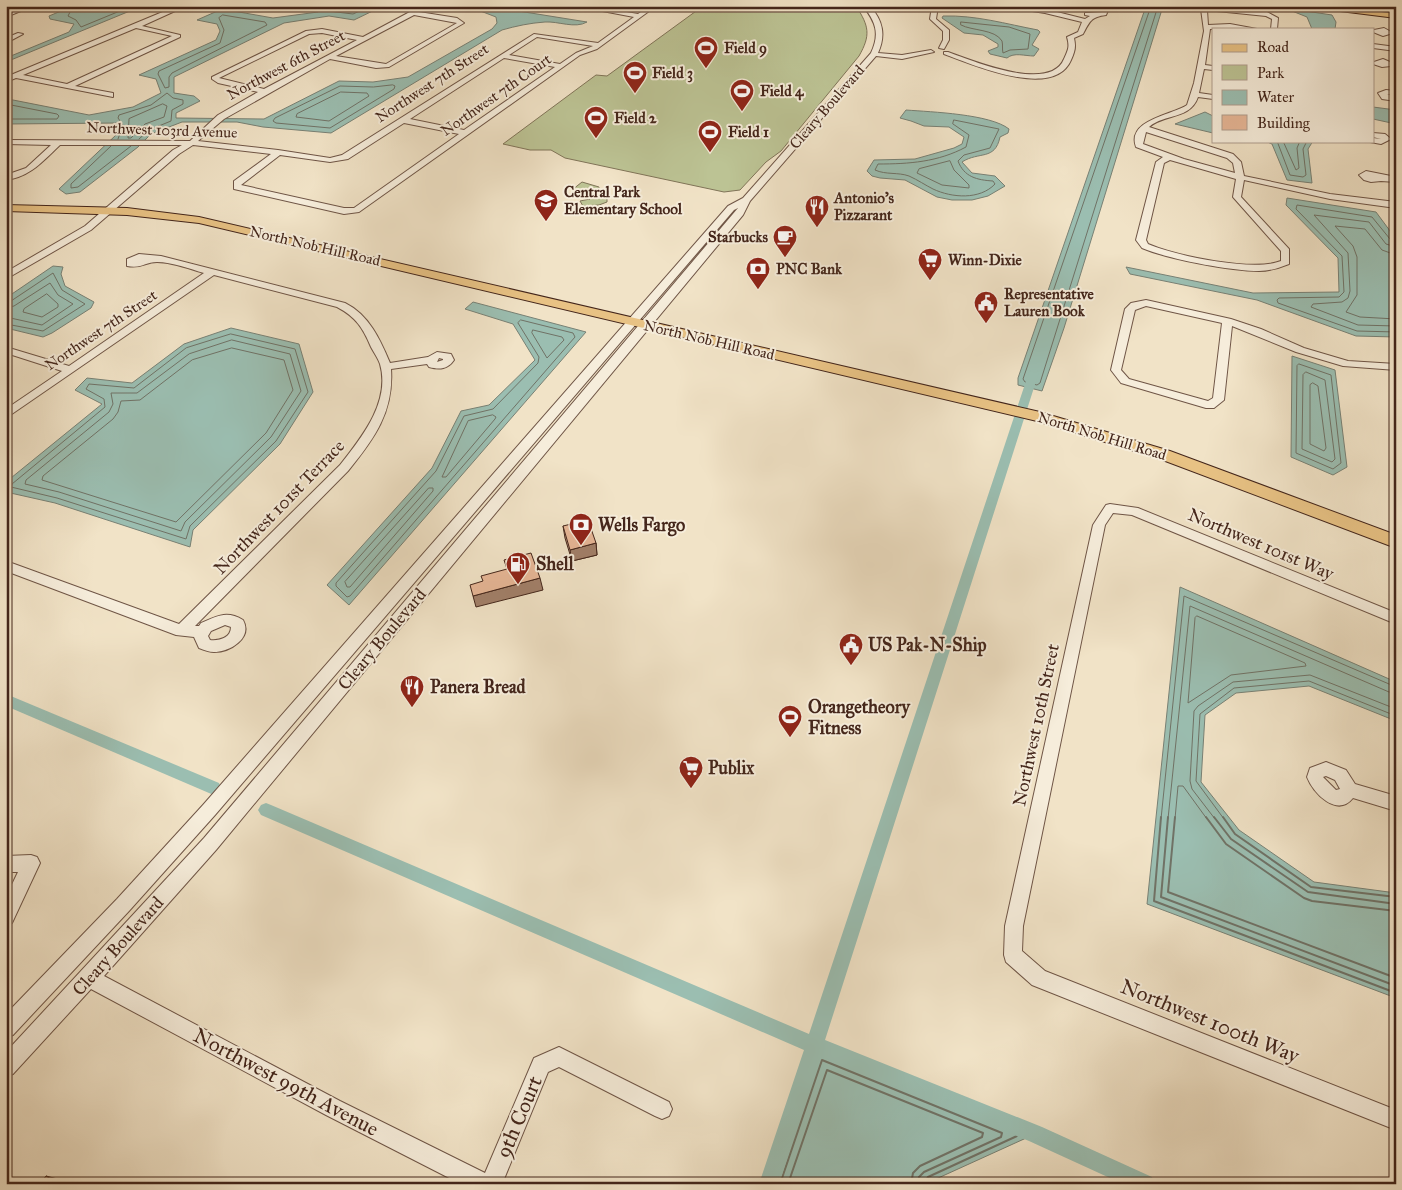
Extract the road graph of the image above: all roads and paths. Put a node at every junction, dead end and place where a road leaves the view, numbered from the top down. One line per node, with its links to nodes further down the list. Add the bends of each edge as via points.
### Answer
1 (30, 6): 14 (street)
2 (182, 6): 21 (street)
3 (426, 6): 15 (street, Northwest 6th Street)
4 (579, 6): 18 (street)
5 (654, 6): 18 (street, Northwest 7th Court)
6 (866, 6): 35 (street, Cleary Boulevard, via 880,28)
7 (935, 6): 34 (street, via 932,19 946,30)
8 (1004, 6): 20 (street)
9 (1047, 6): 19 (street)
10 (1107, 6): 19 (street, via 1104,14)
11 (1316, 6): 17 (main road)
12 (1338, 6): 17 (main road)
13 (6, 8): 14 (street)
14 (18, 11): 16 (street)
15 (413, 13): 28 (street, Northwest 6th Street); 37 (street, via 457,20 461,24 387,66)
16 (6, 15)
17 (1396, 15)
18 (640, 16): 31 (street, Northwest 7th Court)
19 (1094, 16): 20 (street)
20 (1086, 21): 34 (street, via 1081,33 1070,37 1072,47 1064,68 1054,74 1001,73)
21 (135, 26): 41 (street); 43 (street, via 178,36)
22 (1207, 27): 23 (street); 24 (street, via 1204,24 1204,9 1207,8 1272,16 1275,18); 29 (street)
23 (1246, 28)
24 (1274, 28)
25 (12, 31): 30 (street, via 20,34)
26 (1388, 31): 27 (street)
27 (1396, 32)
28 (364, 38): 37 (street, Northwest 6th Street); 44 (street, via 308,32 214,78)
29 (1210, 39): 39 (street)
30 (6, 41)
31 (599, 45): 36 (street, Northwest 7th Street, via 536,35); 38 (street, Northwest 7th Court, via 578,54)
32 (1374, 46): 33 (street)
33 (1396, 49)
34 (944, 50): 35 (street, via 907,57)
35 (874, 54): 67 (street, Cleary Boulevard)
36 (503, 56): 38 (street); 50 (street, Northwest 7th Street)
37 (329, 57): 44 (street, Northwest 6th Street)
38 (562, 66): 52 (street, Northwest 7th Court)
39 (1200, 66): 40 (street); 46 (street)
40 (1212, 68)
41 (16, 76): 42 (street); 43 (street)
42 (6, 80)
43 (66, 87): 47 (street)
44 (265, 91): 58 (street, Northwest 6th Street, via 218,120)
45 (1396, 93): 49 (street, via 1382,93 1385,97)
46 (1195, 94): 48 (street); 51 (street, via 1191,105 1185,109 1148,122)
47 (110, 95)
48 (1212, 97)
49 (1396, 98)
50 (403, 120): 52 (street); 61 (street, Northwest 7th Street)
51 (1143, 128): 62 (street, via 1139,145); 63 (street, via 1230,156 1237,162)
52 (466, 133): 60 (street, Northwest 7th Court, via 356,210 344,211 237,187 237,183)
53 (1374, 135): 55 (street)
54 (1374, 140): 55 (street)
55 (1387, 140): 59 (street)
56 (6, 142): 57 (street, Northwest 103rd Avenue)
57 (58, 142): 58 (street, Northwest 103rd Avenue); 64 (street, via 28,171)
58 (192, 143): 60 (street, Northwest 103rd Avenue); 70 (street, Northwest 6th Street, via 187,152)
59 (1396, 143)
60 (278, 152): 61 (street, Northwest 103rd Avenue, via 330,160)
61 (345, 157)
62 (1169, 157): 63 (street); 63 (street, via 1160,162 1141,240 1145,246 1242,268 1281,266 1286,262 1286,251 1237,197)
63 (1240, 177): 69 (street, via 1348,201)
64 (6, 178)
65 (1380, 178): 66 (street)
66 (1396, 180)
67 (746, 200): 76 (street, Cleary Boulevard, via 740,213); 76 (street, Cleary Boulevard, via 731,208)
68 (6, 202): 70 (main road, North Nob Hill Road)
69 (1396, 205)
70 (119, 207): 71 (main road, North Nob Hill Road); 74 (street); 75 (street, via 97,230); 76 (main road, North Nob Hill Road, via 199,220)
71 (6, 208)
72 (148, 259): 73 (street, Northwest 101st Terrace, via 161,259)
73 (212, 272): 81 (street, Northwest 101st Terrace, via 341,304 354,311 364,320); 82 (street, Northwest 7th Street)
74 (6, 276)
75 (6, 285)
76 (643, 319): 83 (main road, North Nob Hill Road); 97 (street, Cleary Boulevard, via 210,844); 98 (street, Cleary Boulevard, via 209,810)
77 (1227, 321): 77 (street, via 1218,400 1210,405 1125,381 1116,370 1130,309 1135,305 1146,303); 80 (street, via 1323,358 1347,364)
78 (6, 350): 82 (street)
79 (431, 360): 81 (street)
80 (1396, 366)
81 (386, 367): 90 (street, Northwest 101st Terrace, via 381,414 368,439 344,468)
82 (68, 370): 84 (street, Northwest 7th Street)
83 (1042, 412): 86 (main road, North Nob Hill Road, via 1169,443); 87 (main road, North Nob Hill Road)
84 (6, 414)
85 (1110, 508): 89 (street, Northwest 101st Way, via 1134,511); 96 (street, Northwest 10th Street, via 1099,524 1014,926)
86 (1396, 529)
87 (1396, 542)
88 (6, 566): 90 (street)
89 (1396, 619)
90 (181, 631): 91 (street)
91 (203, 632)
92 (1349, 789): 93 (street)
93 (1396, 804)
94 (6, 864): 95 (street, via 31,863)
95 (6, 917)
96 (1013, 955): 101 (street, Northwest 100th Way, via 1039,978)
97 (89, 978): 99 (street, Cleary Boulevard); 102 (street, Northwest 99th Avenue)
98 (6, 1028)
99 (6, 1067)
100 (662, 1109): 103 (street, 9th Court, via 559,1057 541,1065)
101 (1396, 1120)
102 (484, 1184)
103 (491, 1184)

